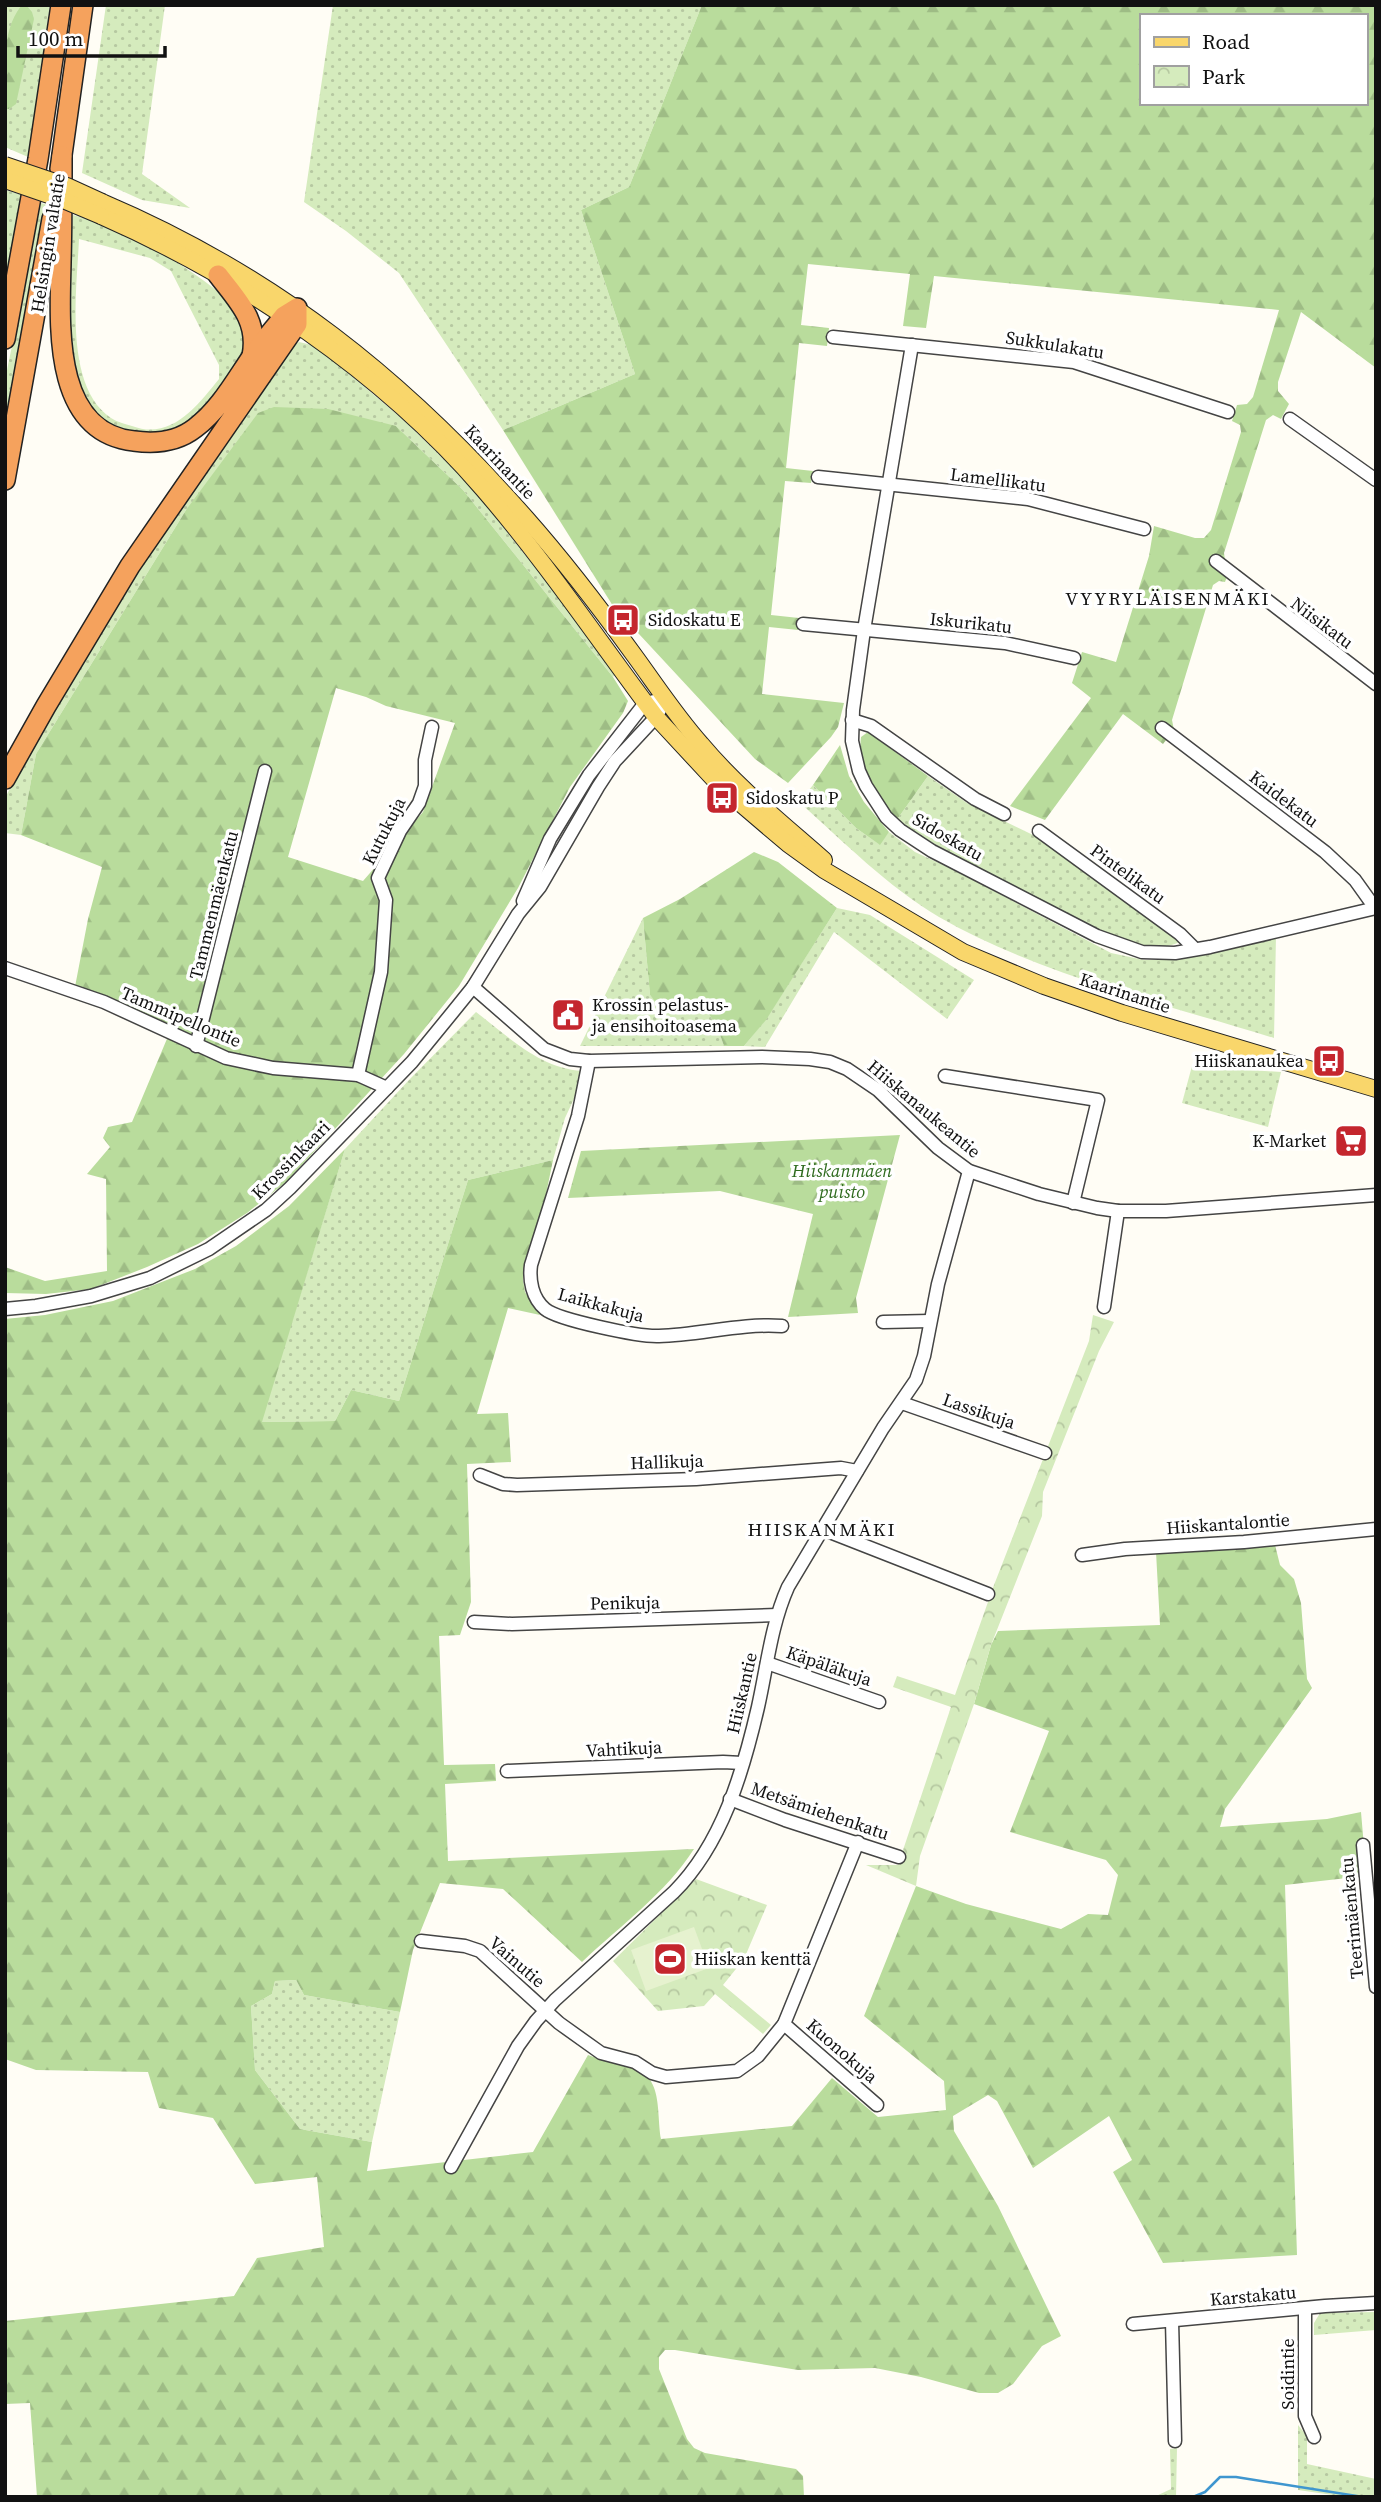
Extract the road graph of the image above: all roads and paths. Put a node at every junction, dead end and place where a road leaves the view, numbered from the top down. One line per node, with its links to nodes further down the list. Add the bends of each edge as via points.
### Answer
1 (61, 5): 10 (highway, Helsingin valtatie)
2 (83, 5): 3 (highway, Helsingin valtatie)
3 (62, 156): 12 (highway, via 62,346 67,379 94,424 128,441 173,440 209,416); 16 (highway, Helsingin valtatie)
4 (5, 164): 6 (main road, Kaarinantie, bridge, via 67,186)
5 (5, 180): 6 (main road, Kaarinantie, bridge)
6 (102, 209): 7 (main road, Kaarinantie); 8 (main road, Kaarinantie, via 139,218 206,252)
7 (218, 275): 8 (main road, Kaarinantie); 12 (highway, via 248,318 255,341)
8 (292, 316): 12 (highway); 25 (main road, Kaarinantie, via 354,350 456,442 559,557); 26 (main road, Kaarinantie, via 395,402 481,487); 32 (highway, via 130,566)
9 (833, 337): 11 (street, Sukkulakatu)
10 (5, 339)
11 (912, 345): 13 (street, Sukkulakatu, via 1074,362); 18 (street, Sidoskatu)
12 (251, 358)
13 (1228, 412)
14 (1290, 419): 17 (street)
15 (818, 477): 18 (street, Lamellikatu)
16 (5, 480)
17 (1376, 480)
18 (887, 485): 19 (street, Lamellikatu, via 1028,499); 22 (street, Sidoskatu)
19 (1144, 529)
20 (1216, 561): 24 (street, Niisikatu)
21 (803, 624): 22 (street, Iskurikatu)
22 (864, 630): 23 (street, Iskurikatu, via 1005,643); 28 (street, Sidoskatu)
23 (1074, 658)
24 (1376, 684)
25 (665, 699): 26 (street); 27 (street, Krossinkaari); 35 (main road, Kaarinantie, via 728,772)
26 (645, 703): 27 (main road, Kaarinantie); 37 (street, Krossinkaari, via 589,775 550,838)
27 (656, 717): 35 (main road, Kaarinantie, via 721,787 766,827); 37 (street, Krossinkaari, via 615,761)
28 (852, 720): 33 (street, via 871,726); 38 (street, Sidoskatu, via 855,756 866,786 886,817 915,841 1112,943 1158,954)
29 (432, 727): 43 (street, Kutukuja, via 419,803 378,878 386,900 386,924 381,972)
30 (1162, 728): 36 (street, Kaidekatu, via 1325,852)
31 (265, 772): 41 (street, Tammenmäenkatu)
32 (5, 779)
33 (1004, 814)
34 (1039, 831): 38 (street, Pintelikatu)
35 (875, 901): 46 (main road, Kaarinantie, via 963,952 1044,986)
36 (1376, 908): 38 (street, Sidoskatu)
37 (519, 914): 40 (street, Krossinkaari)
38 (1195, 948)
39 (5, 968): 41 (street, Tammipellontie, via 104,1002)
40 (473, 987): 42 (street, Hiiskanaukeantie, via 544,1049); 45 (street, Krossinkaari)
41 (196, 1046): 43 (street, Tammipellontie, via 273,1068)
42 (589, 1061): 47 (street, Hiiskanaukeantie, via 762,1057 830,1062 878,1090); 55 (street, Laikkakuja, via 578,1116 531,1265 530,1282 539,1303 557,1315 647,1336)
43 (358, 1075): 45 (street, Tammipellontie)
44 (945, 1076): 49 (street, via 1098,1100)
45 (387, 1088): 52 (street, Krossinkaari, via 266,1210 209,1249 119,1288)
46 (1376, 1089)
47 (969, 1171): 49 (street, Hiiskanaukeantie); 53 (street, Hiiskantie)
48 (1376, 1195): 50 (street, Hiiskanaukeantie, via 1229,1208)
49 (1073, 1203): 50 (street, Hiiskanaukeantie)
50 (1118, 1210): 51 (street)
51 (1104, 1307)
52 (5, 1309)
53 (930, 1321): 54 (street); 56 (street, Hiiskantie, via 920,1368)
54 (883, 1322)
55 (782, 1326)
56 (902, 1403): 57 (street, Lassikuja); 58 (street, Hiiskantie)
57 (1045, 1453)
58 (857, 1471): 59 (street, Hallikuja, via 841,1468 517,1485); 60 (street, Hiiskantie)
59 (480, 1475)
60 (822, 1529): 63 (street); 64 (street, Hiiskantie)
61 (1376, 1530): 62 (street, Hiiskantalontie)
62 (1082, 1555)
63 (988, 1594)
64 (777, 1615): 65 (street, Penikuja); 66 (street, Hiiskantie)
65 (474, 1622)
66 (767, 1663): 67 (street, Käpäläkuja); 68 (street, Hiiskantie)
67 (879, 1702)
68 (742, 1763): 69 (street, Vahtikuja); 70 (street, Hiiskantie)
69 (507, 1772)
70 (730, 1799): 71 (street, Metsämiehenkatu); 76 (street, Hiiskantie, via 707,1850 687,1879)
71 (858, 1842): 73 (street, Metsämiehenkatu); 77 (street, Vainutie)
72 (1363, 1846): 75 (street, Teerimäenkatu)
73 (899, 1857)
74 (421, 1941): 76 (street, Vainutie, via 473,1947)
75 (1376, 1987)
76 (545, 2010): 77 (street, Vainutie, via 601,2053 673,2078 744,2068); 79 (street, Hiiskantie, via 518,2046)
77 (784, 2024): 78 (street, Kuonokuja)
78 (877, 2105)
79 (451, 2166)
80 (1376, 2304): 81 (street, Karstakatu)
81 (1305, 2309): 82 (street, Karstakatu); 84 (street, Soidintie, via 1305,2416)
82 (1172, 2321): 83 (street, Karstakatu); 85 (street)
83 (1133, 2324)
84 (1314, 2437)
85 (1175, 2441)

